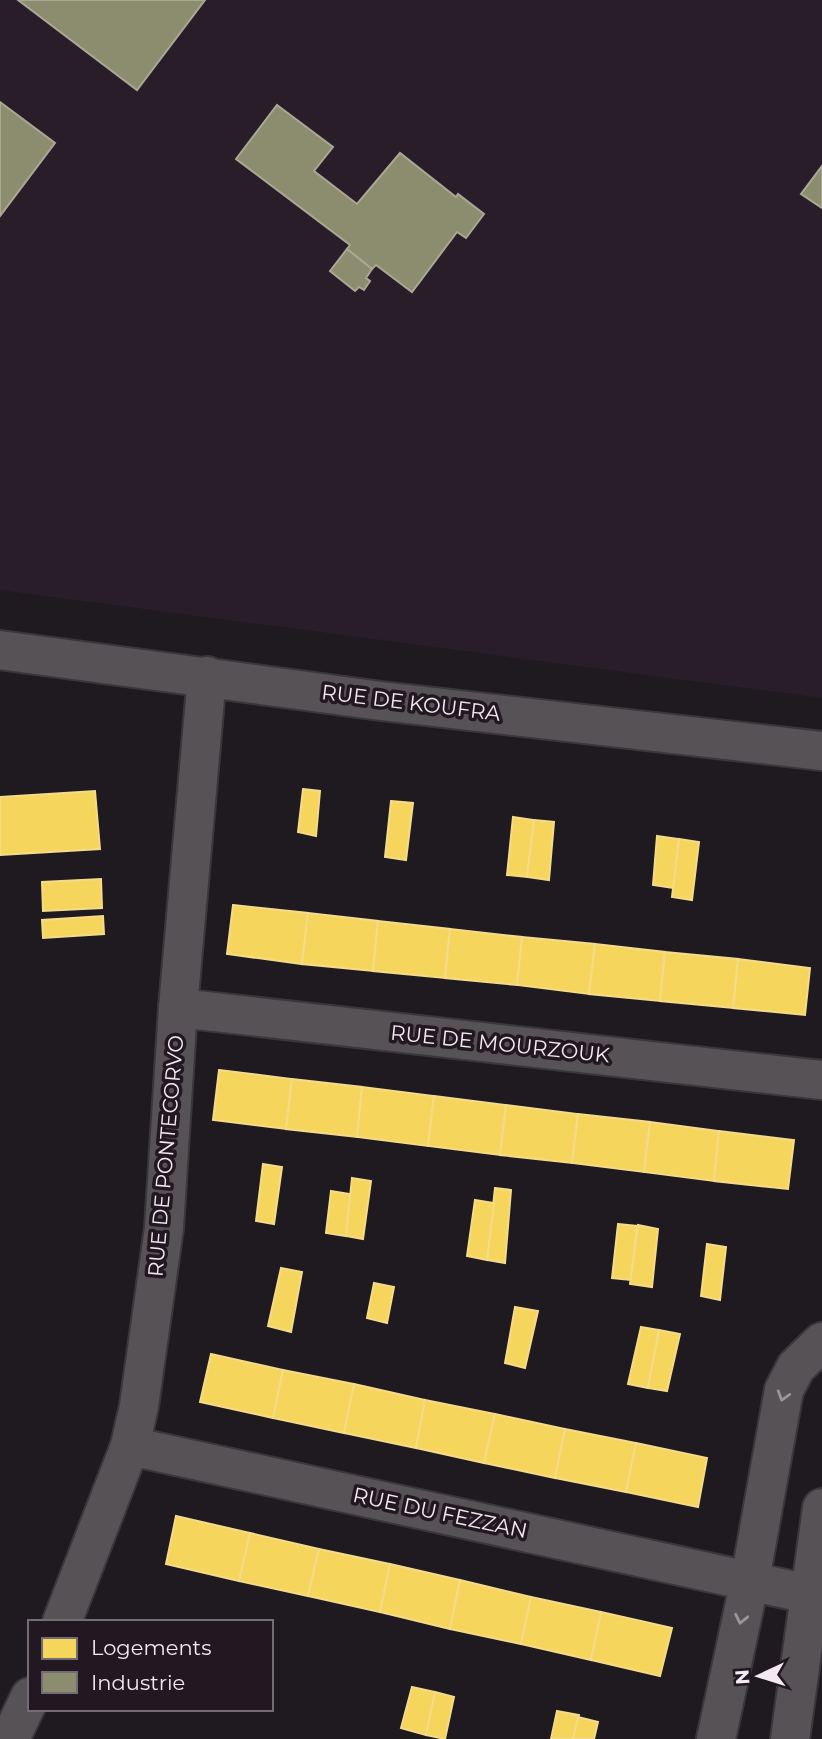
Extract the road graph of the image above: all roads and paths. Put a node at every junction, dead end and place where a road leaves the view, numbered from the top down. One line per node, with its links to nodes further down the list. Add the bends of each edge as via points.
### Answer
1 (0, 650): 2 (street, RUE DE KOUFRA)
2 (207, 676): 3 (street, RUE DE KOUFRA, via 381,701); 4 (street, RUE DE PONTECORVO)
3 (822, 751)
4 (178, 1008): 5 (street, RUE DE MOURZOUK); 7 (street, RUE DE PONTECORVO, via 164,1228)
5 (822, 1080)
6 (822, 1342): 9 (street, one-way to 9, via 796,1367 784,1390)
7 (130, 1446): 9 (street, RUE DU FEZZAN); 11 (street, RUE DE PONTECORVO)
8 (822, 1508): 10 (street)
9 (750, 1580): 10 (street, RUE DU FEZZAN); 14 (street, one-way to 14)
10 (816, 1596): 15 (street)
11 (63, 1620)
12 (28, 1701): 13 (street)
13 (10, 1739)
14 (716, 1739)
15 (790, 1739)

